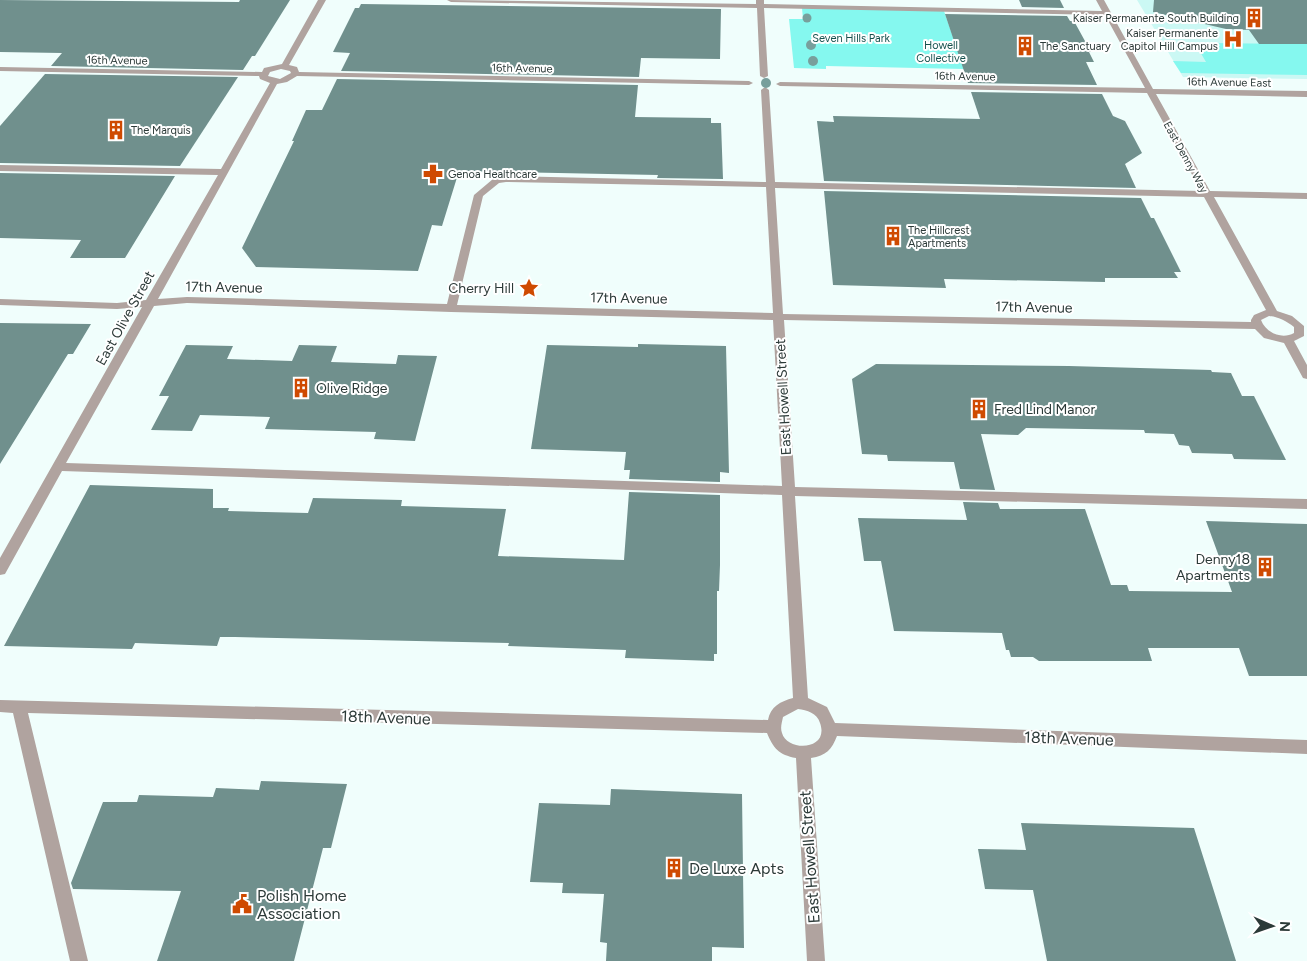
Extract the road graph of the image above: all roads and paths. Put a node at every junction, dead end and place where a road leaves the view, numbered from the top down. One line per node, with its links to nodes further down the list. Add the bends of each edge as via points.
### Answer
1 (322, 0): 6 (street)
2 (452, 0): 4 (street)
3 (1100, 0): 5 (street, East Denny Way)
4 (760, 3): 5 (street); 10 (street)
5 (1107, 13): 15 (street, East Denny Way)
6 (284, 66): 8 (street, via 271,68); 9 (street, via 294,69)
7 (0, 69): 8 (street, 16th Avenue)
8 (263, 74): 11 (street, via 265,79)
9 (295, 74): 11 (street); 12 (street, 16th Avenue)
10 (764, 76): 12 (street, via 754,77); 13 (street, via 775,78)
11 (275, 81): 18 (street, East Olive Street)
12 (749, 83): 14 (street, via 753,88)
13 (780, 84): 14 (street, via 777,88); 15 (street, 16th Avenue)
14 (765, 90): 19 (street, East Howell Street)
15 (1150, 91): 16 (street, 16th Avenue East); 20 (street, East Denny Way)
16 (1307, 94)
17 (0, 168): 18 (street)
18 (225, 172): 23 (street, East Olive Street)
19 (771, 185): 20 (street); 24 (street, via 496,181 479,195); 26 (street, East Howell Street)
20 (1207, 194): 21 (street); 25 (street, East Denny Way)
21 (1307, 196)
22 (0, 302): 23 (street, 17th Avenue, via 117,306)
23 (150, 303): 24 (street, 17th Avenue, via 187,300); 31 (street, East Olive Street)
24 (451, 309): 26 (street, 17th Avenue)
25 (1273, 313): 27 (street, via 1258,317); 28 (street)
26 (778, 317): 27 (street, 17th Avenue); 32 (street, East Howell Street)
27 (1258, 326): 29 (street, via 1269,335)
28 (1303, 326): 29 (street, via 1297,337)
29 (1287, 339): 30 (street)
30 (1307, 375)
31 (59, 467): 32 (street); 34 (street, East Olive Street)
32 (789, 491): 33 (street); 35 (street, East Howell Street)
33 (1307, 504)
34 (0, 570)
35 (801, 703): 38 (street, via 781,708); 39 (street, via 816,707 823,713)
36 (0, 706): 37 (street, 18th Avenue)
37 (19, 707): 38 (street, 18th Avenue); 42 (street)
38 (772, 727): 41 (street, via 780,744)
39 (830, 729): 40 (street, 18th Avenue); 41 (street, via 825,745 818,751)
40 (1307, 747)
41 (802, 754): 43 (street, East Howell Street)
42 (79, 961)
43 (816, 961)

